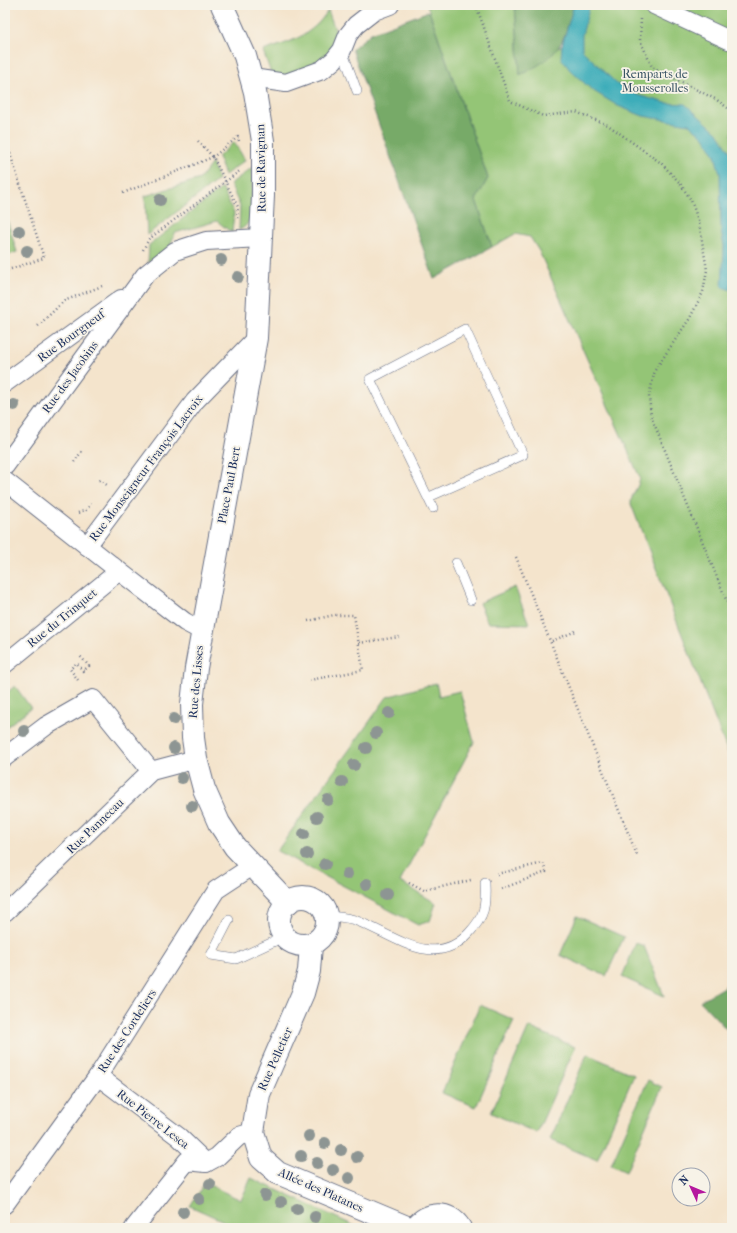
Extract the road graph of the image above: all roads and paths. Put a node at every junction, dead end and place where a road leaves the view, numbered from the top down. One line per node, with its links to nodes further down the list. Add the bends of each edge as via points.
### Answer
1 (222, 5): 8 (street, Rue de Ravignan)
2 (390, 5): 7 (street, via 374,11 356,25 348,35)
3 (476, 5): 42 (path, via 510,101 543,116 576,112 608,125 661,163 679,182 691,200 699,223 707,270 703,292 690,318 655,370 649,396 651,416)
4 (654, 5): 6 (street)
5 (640, 24): 10 (path, via 640,40 652,67 717,100)
6 (729, 40)
7 (342, 50): 8 (street, via 322,70 286,83); 9 (lane)
8 (252, 78): 18 (street, Rue de Ravignan, via 263,141)
9 (357, 91)
10 (732, 111)
11 (5, 138): 21 (path, via 44,258)
12 (198, 141): 14 (path)
13 (240, 144): 14 (path, via 238,137)
14 (213, 156): 16 (path); 17 (path)
15 (242, 169): 16 (path)
16 (225, 182): 19 (path, via 238,207 236,231); 20 (path, via 149,239)
17 (123, 193)
18 (261, 238): 19 (street); 25 (street, Rue de Ravignan)
19 (239, 239): 23 (street, via 206,241 175,251 145,275)
20 (140, 256)
21 (5, 271)
22 (109, 284): 24 (path, via 64,301)
23 (136, 288): 26 (street, Rue Bourgneuf); 29 (street, Rue des Jacobins)
24 (38, 326)
25 (256, 338): 37 (street, Rue Monseigneur François Lacroix, via 195,401); 44 (street, Place Paul Bert)
26 (5, 383)
27 (82, 451): 28 (path)
28 (74, 462)
29 (5, 466)
30 (99, 480): 32 (path, via 107,485)
31 (5, 481): 37 (street, Rue des Lisses)
32 (105, 488)
33 (429, 497): 33 (lane, via 370,379 465,329 523,455); 35 (lane)
34 (95, 499): 36 (path, via 86,510)
35 (433, 508)
36 (74, 513)
37 (87, 546): 40 (street, Rue des Lisses)
38 (516, 557): 47 (path)
39 (456, 563): 41 (lane)
40 (119, 571): 44 (street, Rue des Lisses, via 186,622); 50 (street, Rue du Trinquet)
41 (471, 600)
42 (732, 614)
43 (308, 621): 48 (path, via 334,615 354,615)
44 (202, 631): 54 (street, Rue des Lisses, via 192,704)
45 (576, 631): 47 (path)
46 (399, 637): 48 (path)
47 (552, 641): 56 (path)
48 (359, 643): 52 (path, via 364,670)
49 (79, 655): 51 (path, via 89,666 83,671 77,663 70,669)
50 (5, 664)
51 (78, 680)
52 (310, 680)
53 (5, 757): 55 (street, via 46,726 93,698)
54 (196, 759): 55 (street, Rue Pannecau); 57 (street, Rue des Lisses, via 204,789 219,823 235,847)
55 (151, 771): 63 (street, Rue Pannecau)
56 (637, 855)
57 (254, 865): 62 (street, Rue des Lisses); 68 (street, Rue des Cordeliers, via 216,890)
58 (491, 875): 61 (path, via 543,863 546,872)
59 (480, 881): 60 (path, via 424,891); 61 (lane)
60 (409, 883)
61 (486, 895): 64 (lane, via 483,915 468,934 455,944 434,950 412,947 349,918)
62 (288, 903): 64 (street, via 294,898 311,898 324,908); 66 (street, via 279,918)
63 (5, 912)
64 (327, 916): 67 (street, via 325,934)
65 (229, 920): 66 (lane, via 211,955 236,959)
66 (283, 935): 67 (street, via 296,945)
67 (311, 945): 69 (street, Rue Pelletier, via 309,971 302,993 258,1094)
68 (98, 1076): 70 (street, Rue Pierre Lesca, via 179,1137); 71 (street, Rue des Cordeliers)
69 (253, 1132): 70 (street, via 239,1136 217,1157); 73 (street, Allée des Platanes, via 262,1158 278,1173)
70 (206, 1163): 72 (street, via 187,1161)
71 (8, 1191)
72 (134, 1228)
73 (409, 1228)
74 (415, 1228): 75 (street, via 420,1221 429,1216 439,1215 449,1217)
75 (460, 1228)

